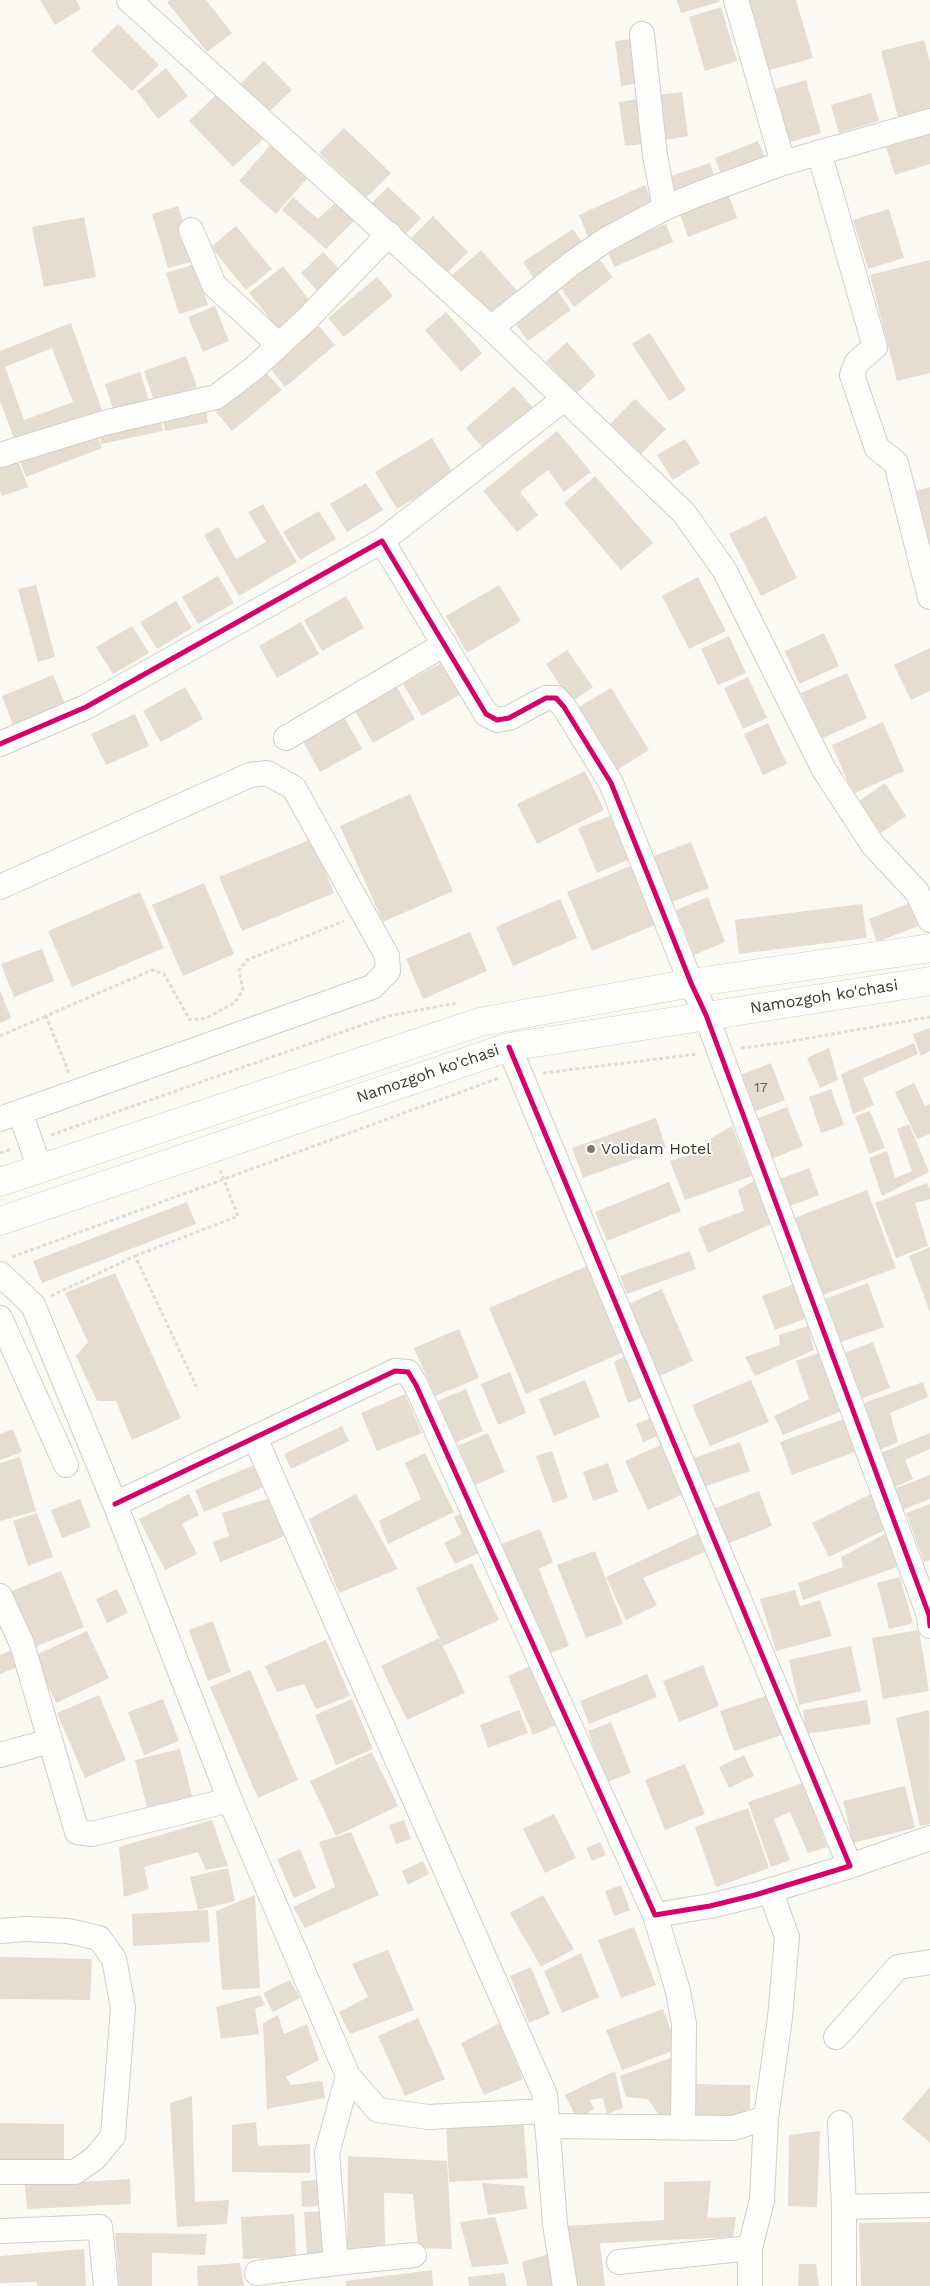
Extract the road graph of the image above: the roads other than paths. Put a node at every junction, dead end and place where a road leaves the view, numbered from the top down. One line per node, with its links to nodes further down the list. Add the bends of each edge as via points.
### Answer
1 (736, 0): 6 (street)
2 (141, 3): 9 (street)
3 (642, 34): 7 (street, via 655,156)
4 (930, 121): 5 (street)
5 (819, 152): 6 (street); 15 (street, via 876,347 857,362 852,375 876,448 896,463)
6 (783, 163): 7 (street)
7 (665, 208): 10 (street, via 606,239)
8 (191, 230): 11 (street, via 214,285)
9 (389, 234): 10 (street); 11 (street)
10 (491, 328): 12 (street)
11 (279, 345): 13 (street, via 216,397 104,423)
12 (564, 399): 14 (street); 20 (street, via 684,513 724,571 823,768 873,845 917,892)
13 (0, 455)
14 (382, 541): 16 (street); 18 (street, via 86,707)
15 (930, 597)
16 (445, 644): 17 (street); 23 (street, via 486,714 497,720 509,718 546,698 556,698 564,707 611,783)
17 (286, 738)
18 (0, 744)
19 (0, 888): 26 (street, via 250,775 267,773 294,788 387,956 388,970 372,987)
20 (930, 920)
21 (930, 948): 23 (main road, Namozgoh ko'chasi)
22 (930, 981): 24 (main road, Namozgoh ko'chasi)
23 (691, 983): 24 (street); 27 (main road, Namozgoh ko'chasi, via 480,1022)
24 (706, 1015): 25 (main road, Namozgoh ko'chasi); 36 (street, via 929,1615)
25 (509, 1047): 29 (main road, Namozgoh ko'chasi); 41 (street)
26 (10, 1116): 27 (street)
27 (40, 1169): 28 (main road, Namozgoh ko'chasi)
28 (0, 1182)
29 (0, 1221)
30 (2, 1270): 34 (street, via 33,1304)
31 (0, 1318): 33 (street)
32 (256, 1438): 34 (street); 43 (street, via 395,1371 408,1372); 48 (street, via 545,2095)
33 (66, 1465)
34 (114, 1504): 39 (street)
35 (0, 1596): 37 (street, via 22,1644)
36 (930, 1626)
37 (50, 1741): 38 (street); 39 (street, via 77,1832 92,1834)
38 (0, 1755)
39 (230, 1800): 47 (street)
40 (930, 1838): 41 (street)
41 (850, 1866): 42 (street)
42 (770, 1890): 43 (street, via 710,1906); 49 (street, via 788,1937)
43 (655, 1915): 51 (street, via 678,1991 684,2024)
44 (0, 1931): 52 (street, via 68,1931 99,1938 114,1959 123,2008 113,2136 95,2158 76,2172)
45 (930, 1962): 46 (street, via 898,1967)
46 (836, 2036)
47 (348, 2076): 48 (street, via 378,2110 428,2117); 59 (street, via 327,2153)
48 (547, 2118): 51 (street); 62 (street, via 555,2224)
49 (766, 2118): 51 (street, via 733,2128); 56 (street, via 762,2200)
50 (840, 2123): 54 (street)
51 (684, 2128)
52 (0, 2172)
53 (930, 2205): 54 (street)
54 (844, 2206): 64 (street)
55 (0, 2231): 61 (street, via 100,2227)
56 (750, 2248): 58 (street); 63 (street)
57 (414, 2256): 59 (street)
58 (620, 2262)
59 (336, 2263): 60 (street)
60 (258, 2273)
61 (106, 2286)
62 (565, 2286)
63 (750, 2286)
64 (844, 2286)

